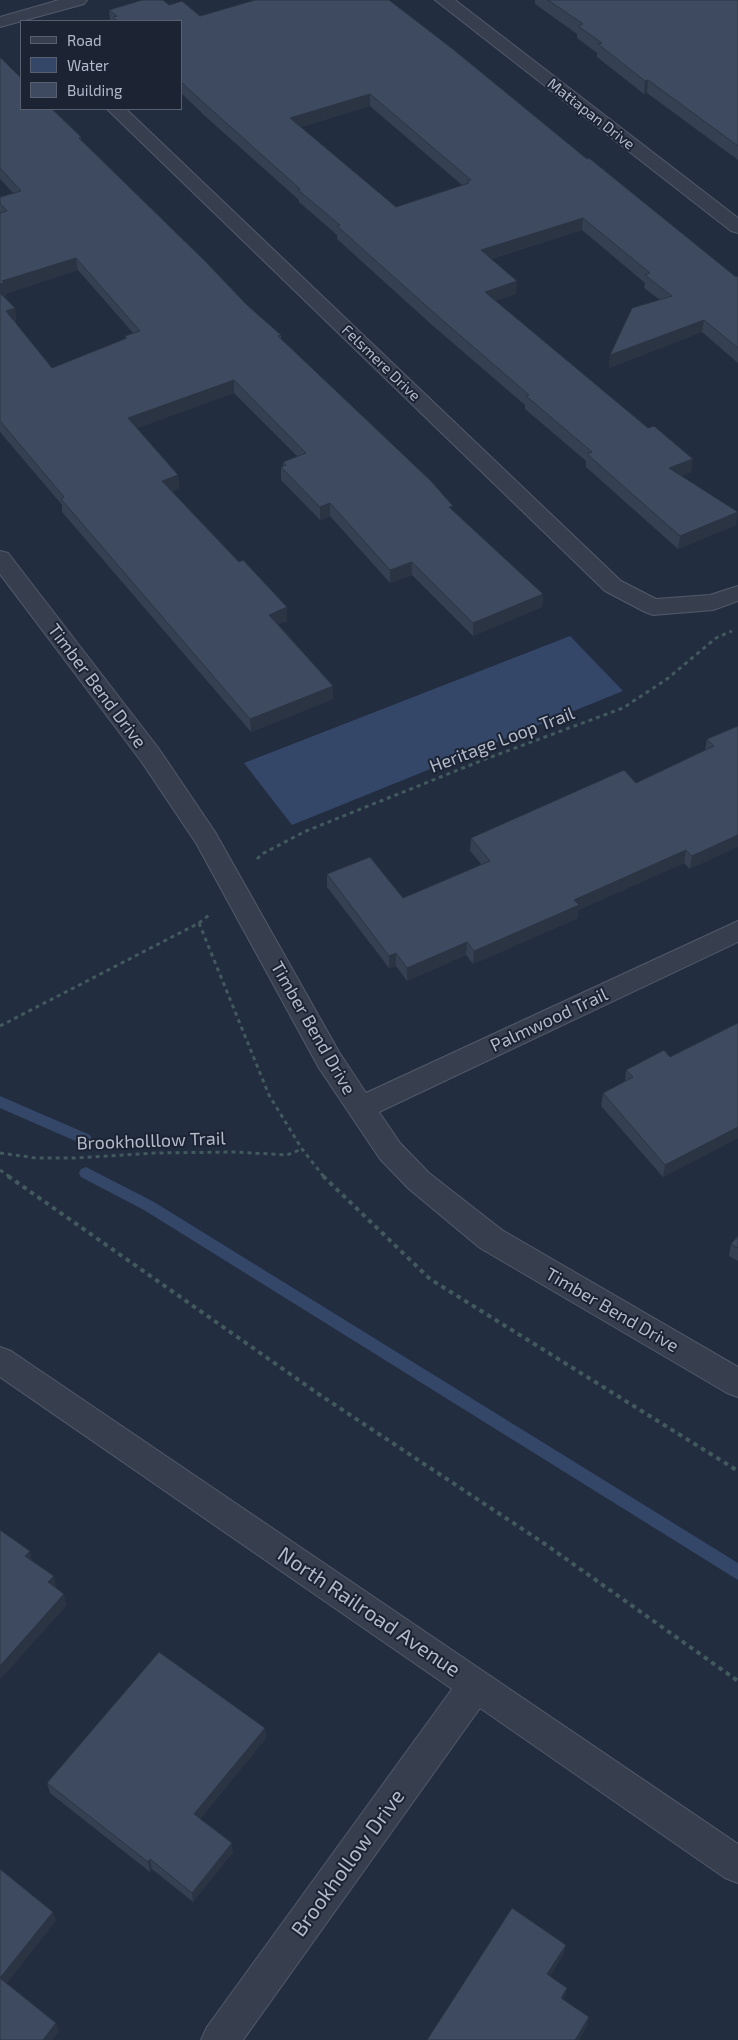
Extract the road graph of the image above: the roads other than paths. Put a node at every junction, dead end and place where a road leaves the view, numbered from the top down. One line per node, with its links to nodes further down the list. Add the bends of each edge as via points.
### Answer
1 (78, 0): 3 (street)
2 (444, 0): 6 (street, Mattapan Drive)
3 (22, 19): 4 (street)
4 (0, 22)
5 (117, 110): 8 (street, Felsmere Drive, via 613,586 653,607 713,602)
6 (738, 227)
7 (0, 558): 10 (street, Timber Bend Drive, via 150,756 206,838 329,1060)
8 (738, 593)
9 (738, 932): 10 (street, Palmwood Trail)
10 (360, 1108): 12 (street, Timber Bend Drive, via 390,1151 419,1181 491,1238)
11 (0, 1360): 13 (street, North Railroad Avenue)
12 (738, 1383)
13 (476, 1685): 14 (street, North Railroad Avenue); 15 (street, Brookhollow Drive)
14 (738, 1865)
15 (220, 2040)

